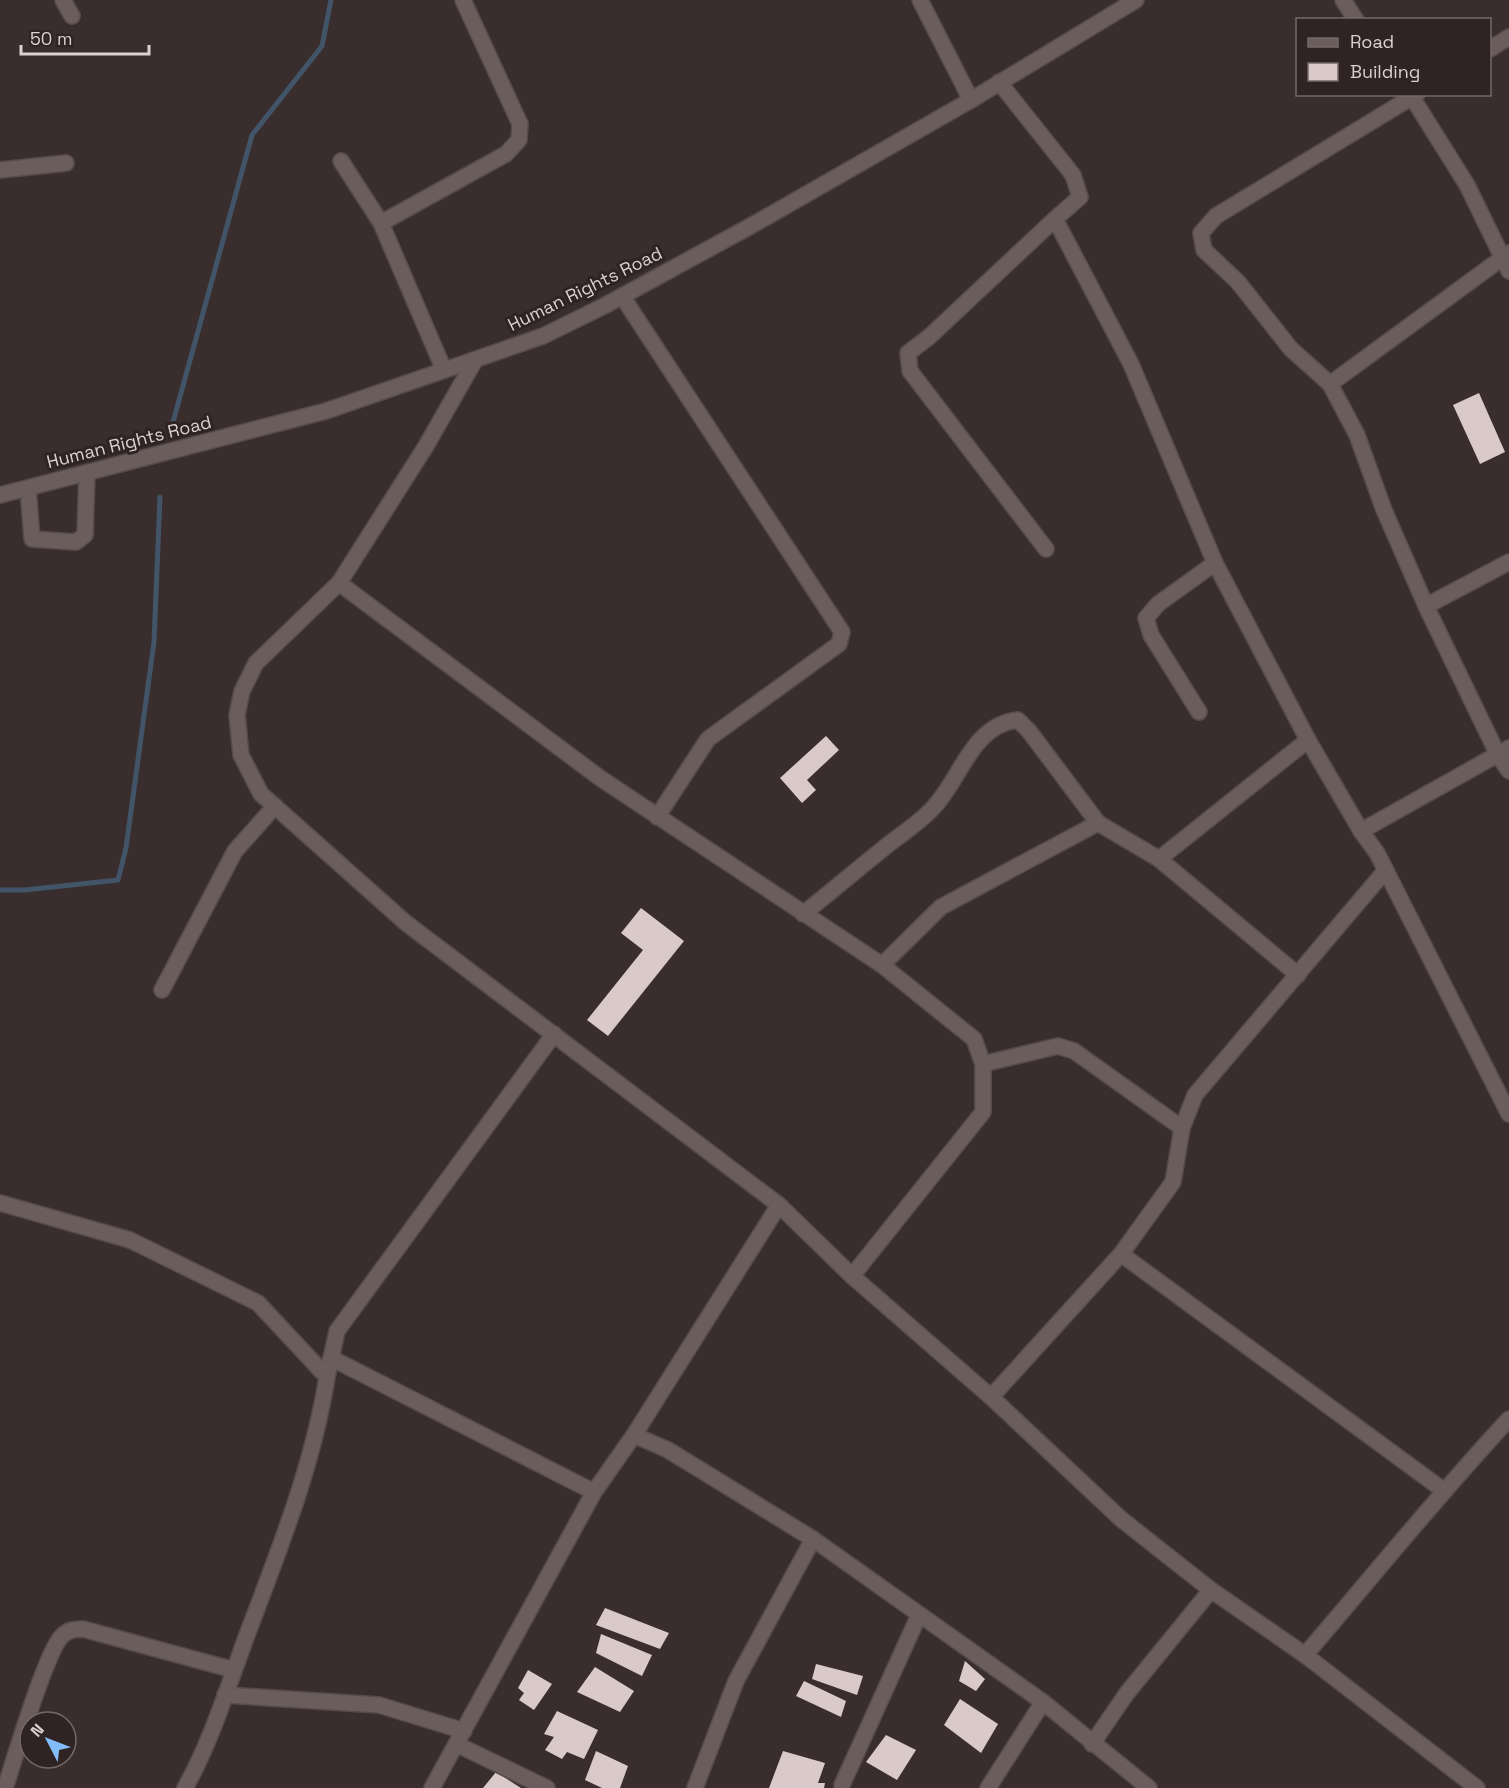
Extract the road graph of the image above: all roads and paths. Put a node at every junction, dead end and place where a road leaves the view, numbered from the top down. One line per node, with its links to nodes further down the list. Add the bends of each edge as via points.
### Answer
1 (63, 0): 6 (street)
2 (463, 0): 17 (street, via 520,124 519,140 506,154)
3 (920, 0): 12 (street)
4 (1136, 0): 10 (street, Human Rights Road)
5 (1342, 0): 7 (street)
6 (72, 16)
7 (1355, 18)
8 (1509, 37): 9 (street)
9 (1491, 48)
10 (999, 82): 12 (street, Human Rights Road); 16 (street, via 1073,175 1080,198)
11 (1413, 96): 18 (street); 22 (street, via 1216,216 1201,233 1204,250 1238,282 1291,349)
12 (971, 100): 19 (street, Human Rights Road)
13 (341, 161): 17 (street)
14 (66, 163): 15 (street)
15 (0, 170)
16 (1055, 219): 26 (street, via 929,338 908,353 910,370); 28 (street, via 1131,364)
17 (381, 223): 21 (street)
18 (1507, 261): 22 (street)
19 (622, 296): 20 (street, Human Rights Road, via 543,336); 36 (street, via 842,632 839,644 708,739)
20 (474, 362): 21 (street, Human Rights Road); 29 (street)
21 (444, 370): 23 (street, Human Rights Road, via 326,411)
22 (1330, 384): 30 (street, via 1358,435 1384,510)
23 (87, 473): 24 (street, Human Rights Road); 24 (street, via 85,535 76,542 32,539)
24 (28, 488): 25 (street, Human Rights Road)
25 (0, 495)
26 (1046, 549)
27 (1509, 562): 30 (street)
28 (1215, 564): 31 (street, via 1158,604 1146,618 1151,635); 32 (street)
29 (339, 583): 35 (street, via 256,663 242,691 237,715 241,755 261,794); 36 (street)
30 (1426, 606): 33 (street)
31 (1199, 712)
32 (1308, 740): 38 (street); 39 (street)
33 (1504, 751): 34 (street); 38 (street)
34 (1509, 771)
35 (274, 806): 44 (street, via 235,851); 45 (street, via 406,922)
36 (657, 817): 41 (street)
37 (1098, 823): 39 (street); 41 (street, via 1029,731 1018,720 1002,722 964,760 950,788 932,810); 42 (street, via 941,907)
38 (1361, 831): 40 (street)
39 (1159, 859): 43 (street)
40 (1385, 870): 43 (street); 47 (street)
41 (803, 914): 42 (street)
42 (882, 965): 46 (street, via 974,1039)
43 (1299, 975): 48 (street, via 1196,1095)
44 (162, 990)
45 (554, 1034): 50 (street); 53 (street, via 337,1331)
46 (983, 1064): 48 (street, via 1058,1046 1074,1051); 52 (street, via 983,1112)
47 (1509, 1114)
48 (1182, 1128): 51 (street, via 1173,1182)
49 (0, 1203): 54 (street, via 130,1240 258,1303)
50 (779, 1205): 52 (street); 57 (street)
51 (1121, 1254): 55 (street); 58 (street)
52 (852, 1276): 55 (street)
53 (331, 1358): 54 (street); 59 (street)
54 (327, 1377): 64 (street, via 321,1418 291,1517)
55 (991, 1397): 61 (street, via 1121,1519)
56 (1509, 1419): 58 (street)
57 (634, 1435): 59 (street); 60 (street, via 668,1450)
58 (1443, 1490): 63 (street)
59 (594, 1492): 67 (street)
60 (813, 1539): 62 (street); 74 (street, via 736,1681)
61 (1211, 1590): 63 (street); 68 (street, via 1127,1693)
62 (919, 1615): 66 (street); 69 (street)
63 (1305, 1655): 77 (street)
64 (234, 1670): 65 (street); 70 (street, via 83,1629 70,1630 60,1638 46,1666)
65 (225, 1695): 67 (street, via 379,1705); 71 (street)
66 (1043, 1702): 68 (street); 75 (street)
67 (460, 1738): 72 (street); 73 (street)
68 (1092, 1744): 76 (street)
69 (842, 1785)
70 (5, 1788)
71 (185, 1788)
72 (432, 1788)
73 (547, 1788)
74 (695, 1788)
75 (988, 1788)
76 (1149, 1788)
77 (1477, 1788)

